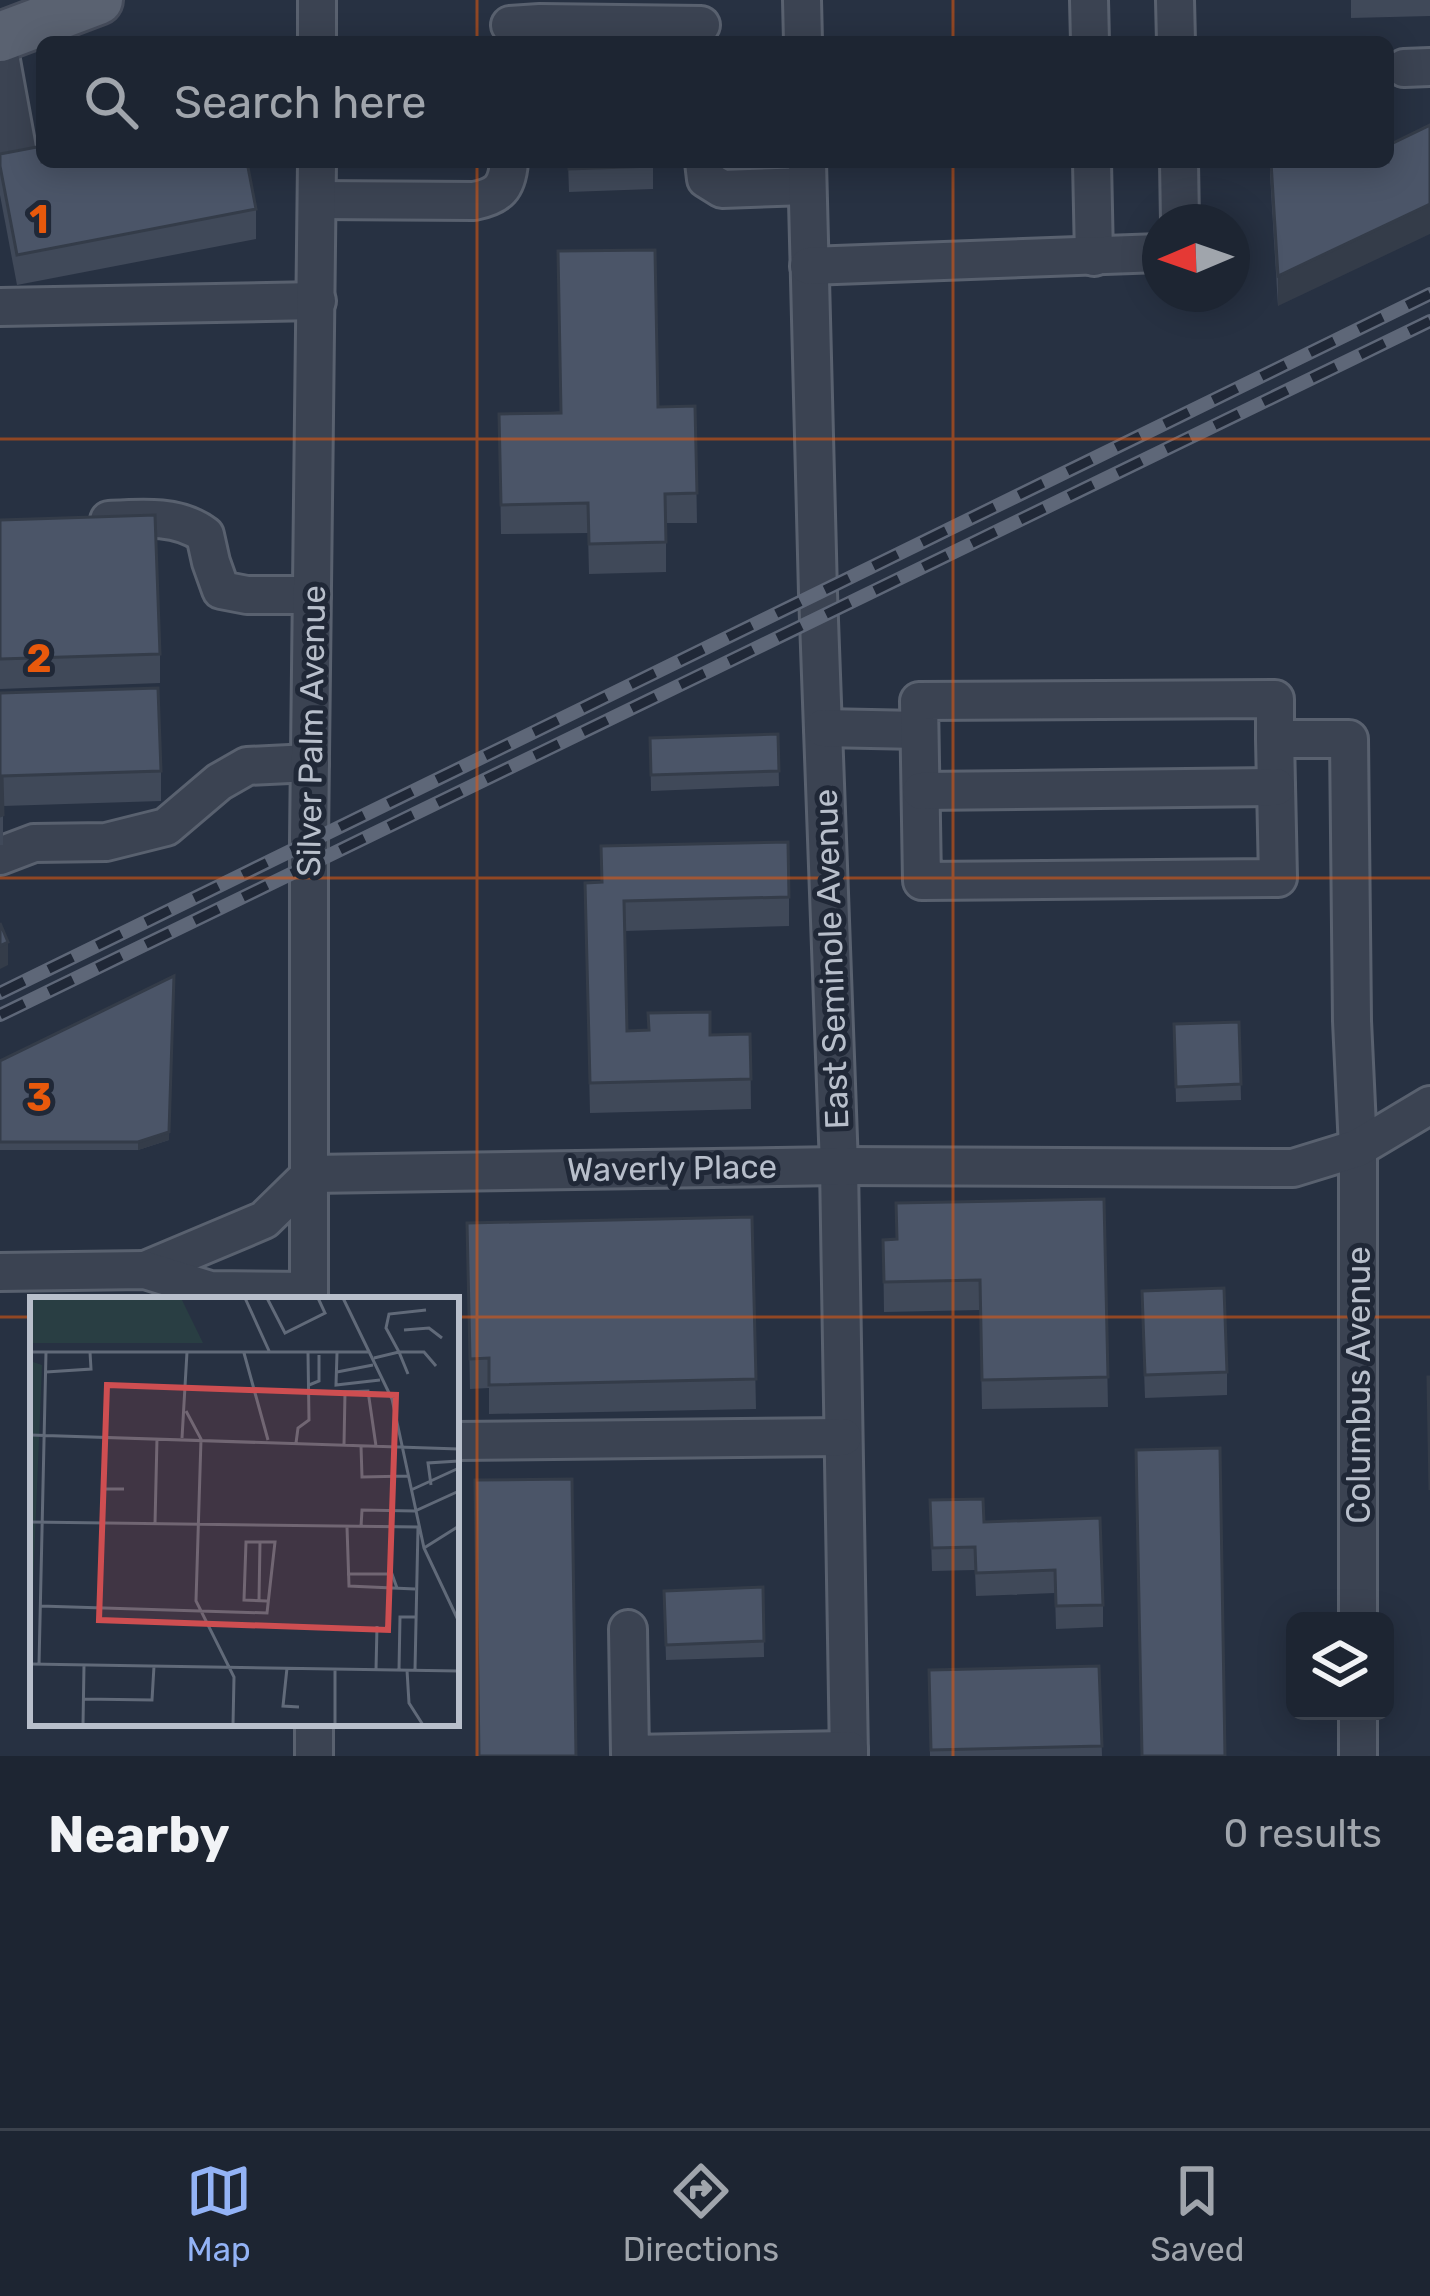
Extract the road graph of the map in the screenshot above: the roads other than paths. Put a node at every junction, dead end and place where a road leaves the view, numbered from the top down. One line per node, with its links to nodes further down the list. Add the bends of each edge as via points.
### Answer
1 (98, 0): 12 (main road)
2 (317, 0): 8 (street)
3 (802, 0): 9 (street)
4 (1089, 0): 10 (street)
5 (1175, 0): 11 (street)
6 (509, 22): 7 (street)
7 (701, 22)
8 (317, 36)
9 (803, 36)
10 (1090, 36)
11 (1176, 36)
12 (0, 37)
13 (0, 55): 14 (street)
14 (21, 164)
15 (317, 168): 21 (street, Silver Palm Avenue)
16 (508, 168): 21 (street, via 496,196 474,201)
17 (705, 168): 20 (street, via 722,189)
18 (1092, 168): 24 (street)
19 (1179, 168): 22 (street)
20 (807, 174): 25 (street, East Seminole Avenue)
21 (317, 200): 26 (street, Silver Palm Avenue)
22 (1180, 204)
23 (1142, 254): 24 (street)
24 (1094, 257): 25 (street)
25 (809, 266): 30 (street, East Seminole Avenue)
26 (317, 301): 27 (street); 29 (street, Silver Palm Avenue)
27 (0, 308)
28 (80, 521): 29 (street, via 192,524 206,535 221,590)
29 (312, 595): 33 (street, Silver Palm Avenue)
30 (823, 728): 31 (street); 39 (street, East Seminole Avenue)
31 (919, 730): 32 (street, via 919,701 1275,699); 35 (street)
32 (1275, 739): 34 (street); 38 (street, Columbus Avenue, via 1349,739)
33 (310, 763): 36 (street, via 247,766 166,827 106,842 34,842); 40 (street, Silver Palm Avenue)
34 (1276, 787): 35 (street); 35 (street, via 1278,878 922,881)
35 (921, 791)
36 (0, 856)
37 (1430, 1105): 38 (street, Waverly Place)
38 (1358, 1148): 39 (street, Waverly Place, via 1293,1168); 46 (street, Columbus Avenue)
39 (838, 1166): 40 (street, Waverly Place); 44 (street, East Seminole Avenue)
40 (311, 1174): 41 (street, via 264,1220); 43 (street, Silver Palm Avenue)
41 (145, 1270): 42 (street); 43 (street, via 210,1290)
42 (0, 1272)
43 (309, 1296)
44 (843, 1437): 45 (street); 49 (street, East Seminole Avenue)
45 (459, 1441)
46 (1358, 1612)
47 (628, 1629): 49 (street, via 630,1754)
48 (1358, 1720): 50 (street)
49 (849, 1753)
50 (1358, 1756)

